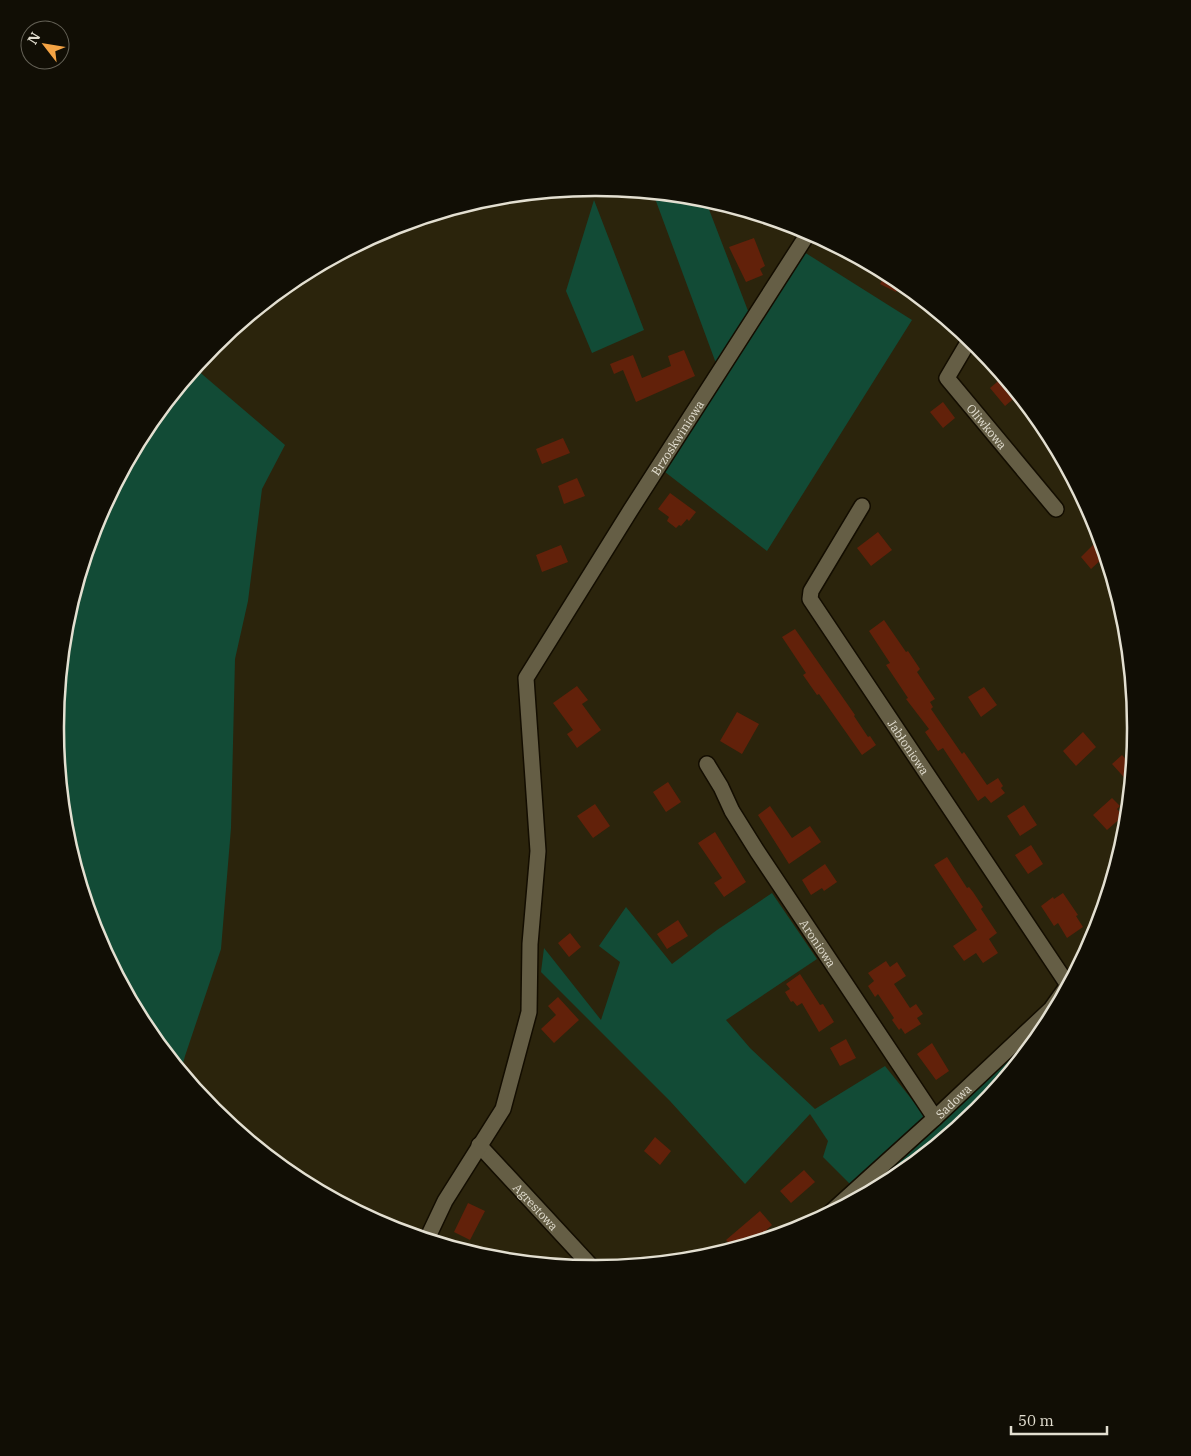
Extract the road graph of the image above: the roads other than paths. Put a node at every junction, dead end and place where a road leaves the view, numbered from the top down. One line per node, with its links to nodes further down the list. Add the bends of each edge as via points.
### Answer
1 (805, 240): 9 (street, Brzoskwiniowa, via 526,678 538,851 530,944 529,1012 503,1109)
2 (966, 347): 4 (street, Oliwkowa, via 947,378)
3 (862, 506): 6 (street, Jabłoniowa, via 811,591 810,599)
4 (1056, 509)
5 (707, 764): 8 (street, Aroniowa, via 757,851)
6 (1064, 979)
7 (1041, 1019): 8 (street, Sadowa)
8 (935, 1118): 10 (street, Sadowa)
9 (479, 1145): 11 (street, Brzoskwiniowa); 12 (street, Agrestowa)
10 (862, 1189)
11 (430, 1233)
12 (585, 1260)

